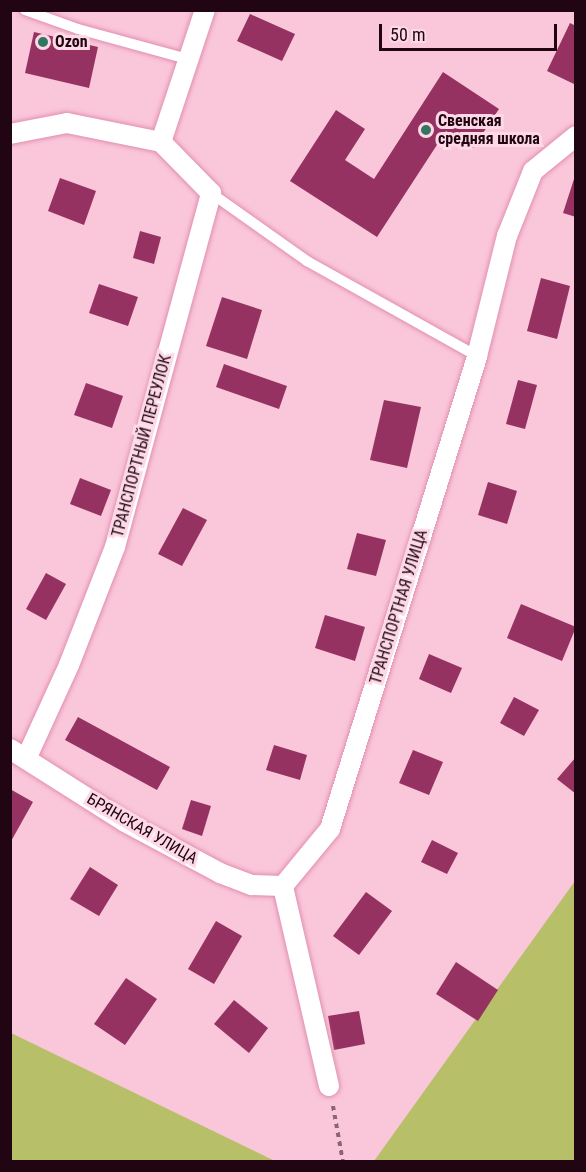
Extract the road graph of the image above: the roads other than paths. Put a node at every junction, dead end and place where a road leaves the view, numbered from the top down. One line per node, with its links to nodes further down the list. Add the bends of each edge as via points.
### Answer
1 (25, 10): 3 (lane)
2 (205, 10): 3 (street)
3 (188, 59): 6 (street)
4 (10, 134): 6 (street, via 67,123)
5 (576, 136): 8 (street, ТРАНСПОРТНАЯ УЛИЦА, via 533,171 507,236)
6 (161, 142): 7 (street)
7 (211, 193): 8 (lane, via 307,261); 9 (street, ТРАНСПОРТНЫЙ ПЕРЕУЛОК, via 115,547 69,665)
8 (477, 356): 10 (street, ТРАНСПОРТНАЯ УЛИЦА, via 330,829)
9 (18, 754): 10 (street, БРЯНСКАЯ УЛИЦА, via 125,822 220,873 252,885)
10 (283, 886): 11 (street)
11 (329, 1086)

